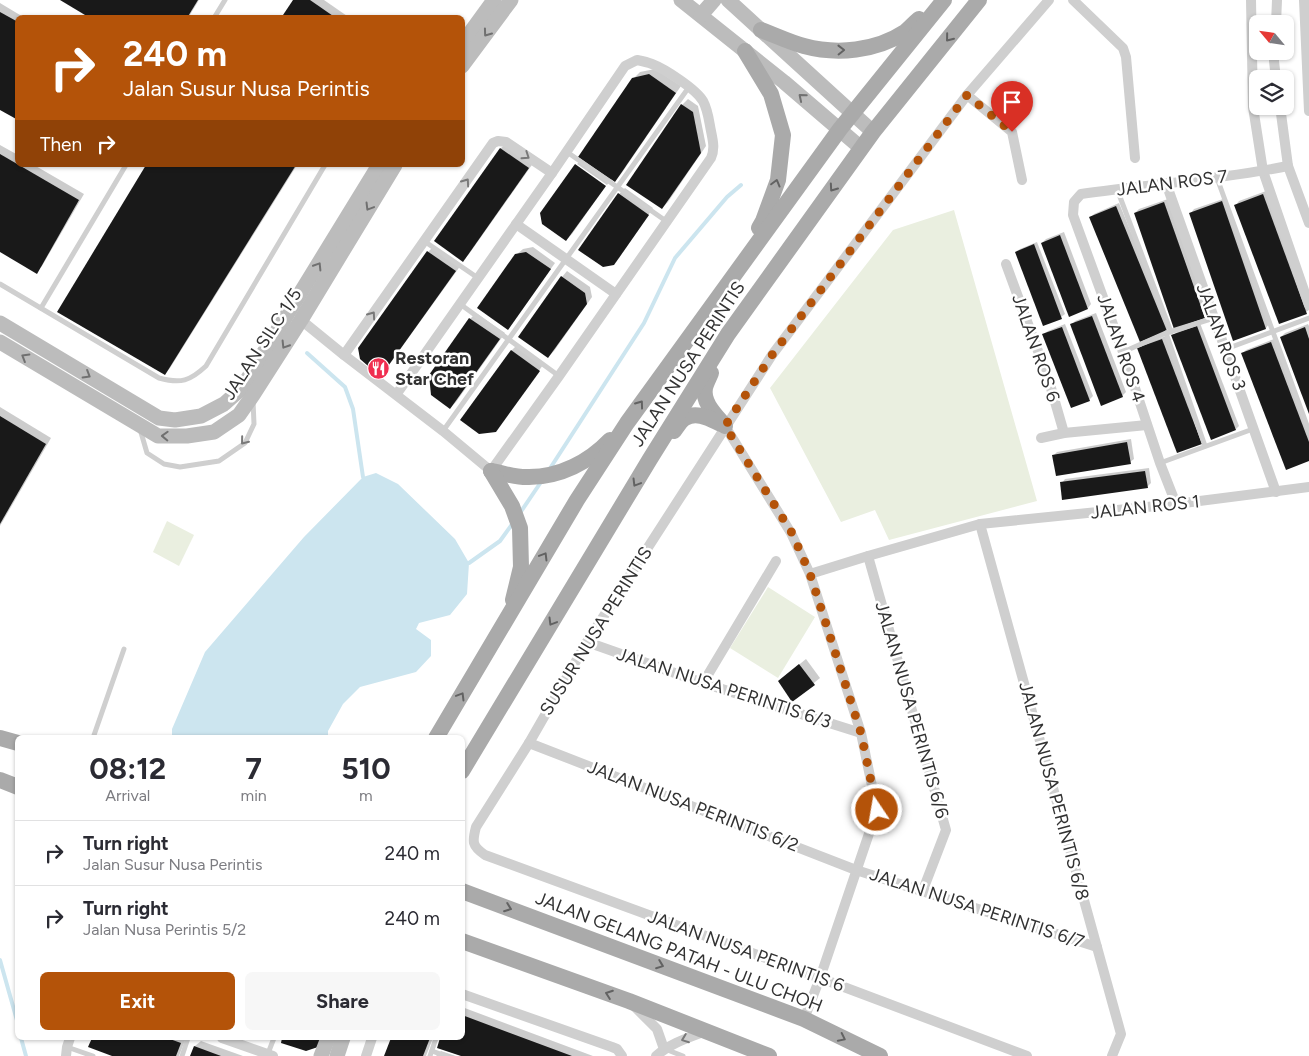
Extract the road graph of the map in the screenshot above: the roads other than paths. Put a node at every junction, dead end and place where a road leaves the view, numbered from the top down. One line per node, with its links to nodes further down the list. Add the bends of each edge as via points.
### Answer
1 (225, 0): 15 (lane)
2 (511, 0): 21 (street, one-way to 21)
3 (681, 0): 16 (street)
4 (714, 0): 16 (street)
5 (728, 0): 18 (street)
6 (938, 0): 18 (main road, one-way to 6, via 805,46 864,49 906,31)
7 (944, 0): 25 (main road, JALAN NUSA PERINTIS)
8 (979, 0): 28 (main road, JALAN NUSA PERINTIS, one-way to 28)
9 (1049, 0): 23 (street, SUSUR NUSA PERINTIS)
10 (1073, 0): 31 (street, via 1123,48)
11 (1251, 0): 37 (street, via 1253,107)
12 (1278, 0): 17 (street)
13 (1304, 0): 24 (street)
14 (491, 2): 19 (street)
15 (216, 15)
16 (701, 15): 20 (street)
17 (1277, 15)
18 (761, 30): 25 (street)
19 (465, 40)
20 (745, 50): 27 (street, one-way to 20); 53 (main road, one-way to 20, via 763,221 778,180 783,135 771,94)
21 (465, 62)
22 (689, 87): 30 (street, via 653,64 637,60 625,66); 42 (lane); 45 (street, via 704,102 713,152)
23 (967, 95): 40 (street, via 1012,132); 76 (street, SUSUR NUSA PERINTIS, via 772,355)
24 (1309, 111)
25 (852, 114): 27 (main road, JALAN NUSA PERINTIS); 28 (street)
26 (1281, 115): 32 (street)
27 (840, 129): 29 (street); 53 (main road, JALAN NUSA PERINTIS)
28 (873, 132): 29 (main road, JALAN NUSA PERINTIS)
29 (861, 148): 64 (main road, JALAN NUSA PERINTIS, one-way to 64)
30 (567, 152): 38 (street); 42 (lane)
31 (1135, 158)
32 (1288, 166): 37 (street, JALAN ROS 7); 46 (street)
33 (125, 167): 57 (lane)
34 (324, 167): 57 (lane, via 206,366 185,380 172,382 159,378)
35 (378, 167): 61 (street, JALAN SILC 1/5, one-way to 35, via 159,418 175,420 201,416 224,404 242,388)
36 (394, 167): 60 (street, JALAN SILC 1/5, one-way to 60)
37 (1263, 171): 39 (street, JALAN ROS 7); 56 (street)
38 (552, 174): 47 (street); 48 (street, one-way to 38, via 493,143 506,142)
39 (1217, 178): 41 (street, JALAN ROS 7); 62 (lane)
40 (1022, 180)
41 (1166, 183): 43 (street, JALAN ROS 7); 58 (street, JALAN ROS 3)
42 (617, 187): 45 (lane); 49 (lane)
43 (1117, 189): 44 (street, JALAN ROS 7); 63 (lane)
44 (1081, 194): 68 (street, JALAN ROS 4, via 1074,202 1073,215)
45 (666, 222): 54 (street)
46 (1309, 223)
47 (516, 224): 49 (street); 51 (street)
48 (424, 241): 51 (lane); 69 (street, one-way to 48)
49 (566, 259): 54 (street); 65 (lane)
50 (1006, 264): 80 (street, JALAN ROS 6, via 1049,381)
51 (478, 278): 55 (street)
52 (0, 284): 57 (lane)
53 (723, 288): 73 (main road, JALAN NUSA PERINTIS, one-way to 53)
54 (616, 294): 70 (street)
55 (460, 304): 65 (lane); 72 (street)
56 (1309, 305)
57 (41, 308)
58 (1214, 318): 63 (lane); 67 (street, JALAN ROS 3)
59 (1309, 318): 62 (lane)
60 (301, 320): 69 (street); 71 (street, JALAN SILC 1/5, one-way to 71)
61 (0, 323)
62 (1272, 331): 67 (lane); 79 (lane)
63 (1168, 333): 68 (lane); 82 (lane)
64 (728, 334): 76 (main road, via 705,388 705,399); 83 (main road, JALAN NUSA PERINTIS)
65 (508, 339): 70 (lane); 78 (lane)
66 (0, 342): 74 (street, JALAN SILC 1/5, one-way to 66)
67 (1225, 349): 77 (street, JALAN ROS 3)
68 (1123, 352): 75 (street, JALAN ROS 4)
69 (344, 355): 72 (street)
70 (559, 376): 85 (street)
71 (253, 395): 74 (street, JALAN SILC 1/5, one-way to 74, via 239,415 214,432 158,436); 74 (lane, one-way to 74, via 254,424 244,443 219,461 180,468 164,464 147,452)
72 (396, 395): 78 (street)
73 (627, 423): 85 (main road, via 598,452 568,469 528,478); 93 (main road, JALAN NUSA PERINTIS, one-way to 73)
74 (139, 425)
75 (1147, 425): 80 (street); 84 (street, JALAN ROS 4)
76 (725, 426): 83 (main road, via 697,415 684,418); 92 (street, via 792,533); 94 (street, SUSUR NUSA PERINTIS)
77 (1253, 429): 82 (lane); 87 (street, JALAN ROS 3)
78 (443, 431): 85 (street)
79 (1309, 431)
80 (1064, 433): 81 (street)
81 (1041, 438)
82 (1205, 446): 84 (lane)
83 (650, 459): 103 (main road, JALAN NUSA PERINTIS, one-way to 103)
84 (1160, 463): 88 (street, JALAN ROS 4)
85 (490, 471): 93 (main road, via 512,506 520,528 521,567)
86 (1309, 487): 87 (street, JALAN ROS 1)
87 (1276, 492): 88 (street, JALAN ROS 1)
88 (1176, 504): 89 (street, JALAN ROS 1)
89 (980, 524): 90 (street, JALAN ROS 1); 111 (street, JALAN NUSA PERINTIS 6/8)
90 (868, 556): 92 (street, JALAN ROS 1); 108 (street, JALAN NUSA PERINTIS 6/6, via 946,830)
91 (776, 561): 96 (street)
92 (810, 574): 97 (street)
93 (509, 616): 99 (main road, JALAN NUSA PERINTIS, one-way to 93)
94 (587, 642): 96 (street, JALAN NUSA PERINTIS 6/3); 102 (street, SUSUR NUSA PERINTIS)
95 (124, 649): 98 (lane)
96 (703, 683): 97 (street, JALAN NUSA PERINTIS 6/3)
97 (861, 733): 107 (street, via 877,810)
98 (94, 735)
99 (438, 735)
100 (0, 738): 101 (main road)
101 (15, 742)
102 (529, 742): 106 (street, SUSUR NUSA PERINTIS, via 476,827); 107 (street, JALAN NUSA PERINTIS 6/2)
103 (465, 766)
104 (0, 780): 105 (main road)
105 (15, 786)
106 (473, 840): 112 (street, JALAN NUSA PERINTIS 6, via 476,848 485,855)
107 (856, 870): 108 (street, JALAN NUSA PERINTIS 6/7); 112 (street)
108 (923, 890): 111 (street, JALAN NUSA PERINTIS 6/7)
109 (465, 892): 115 (main road, JALAN GELANG PATAH - ULU CHOH, one-way to 115)
110 (465, 942): 114 (main road, one-way to 110)
111 (1097, 947): 139 (street, JALAN NUSA PERINTIS 6/8, via 1121,1034)
112 (820, 978): 115 (street); 138 (street, JALAN NUSA PERINTIS 6)
113 (465, 995): 134 (street, via 612,1047)
114 (629, 1002): 116 (main road); 125 (street, via 657,1029)
115 (804, 1020): 137 (main road, JALAN GELANG PATAH - ULU CHOH, one-way to 137)
116 (707, 1031): 125 (street, one-way to 125, via 674,1043); 136 (main road)
117 (187, 1040): 129 (lane)
118 (228, 1040): 127 (street)
119 (273, 1040): 127 (lane)
120 (327, 1040): 130 (street)
121 (342, 1040): 131 (street)
122 (371, 1040): 132 (street)
123 (435, 1040): 126 (lane)
124 (68, 1047): 128 (lane)
125 (660, 1052): 135 (lane)
126 (431, 1053): 133 (lane)
127 (269, 1055)
128 (93, 1056)
129 (182, 1056)
130 (321, 1056)
131 (336, 1056)
132 (366, 1056)
133 (446, 1056)
134 (622, 1056)
135 (683, 1056)
136 (769, 1056)
137 (880, 1056)
138 (1027, 1056)
139 (1112, 1056)

